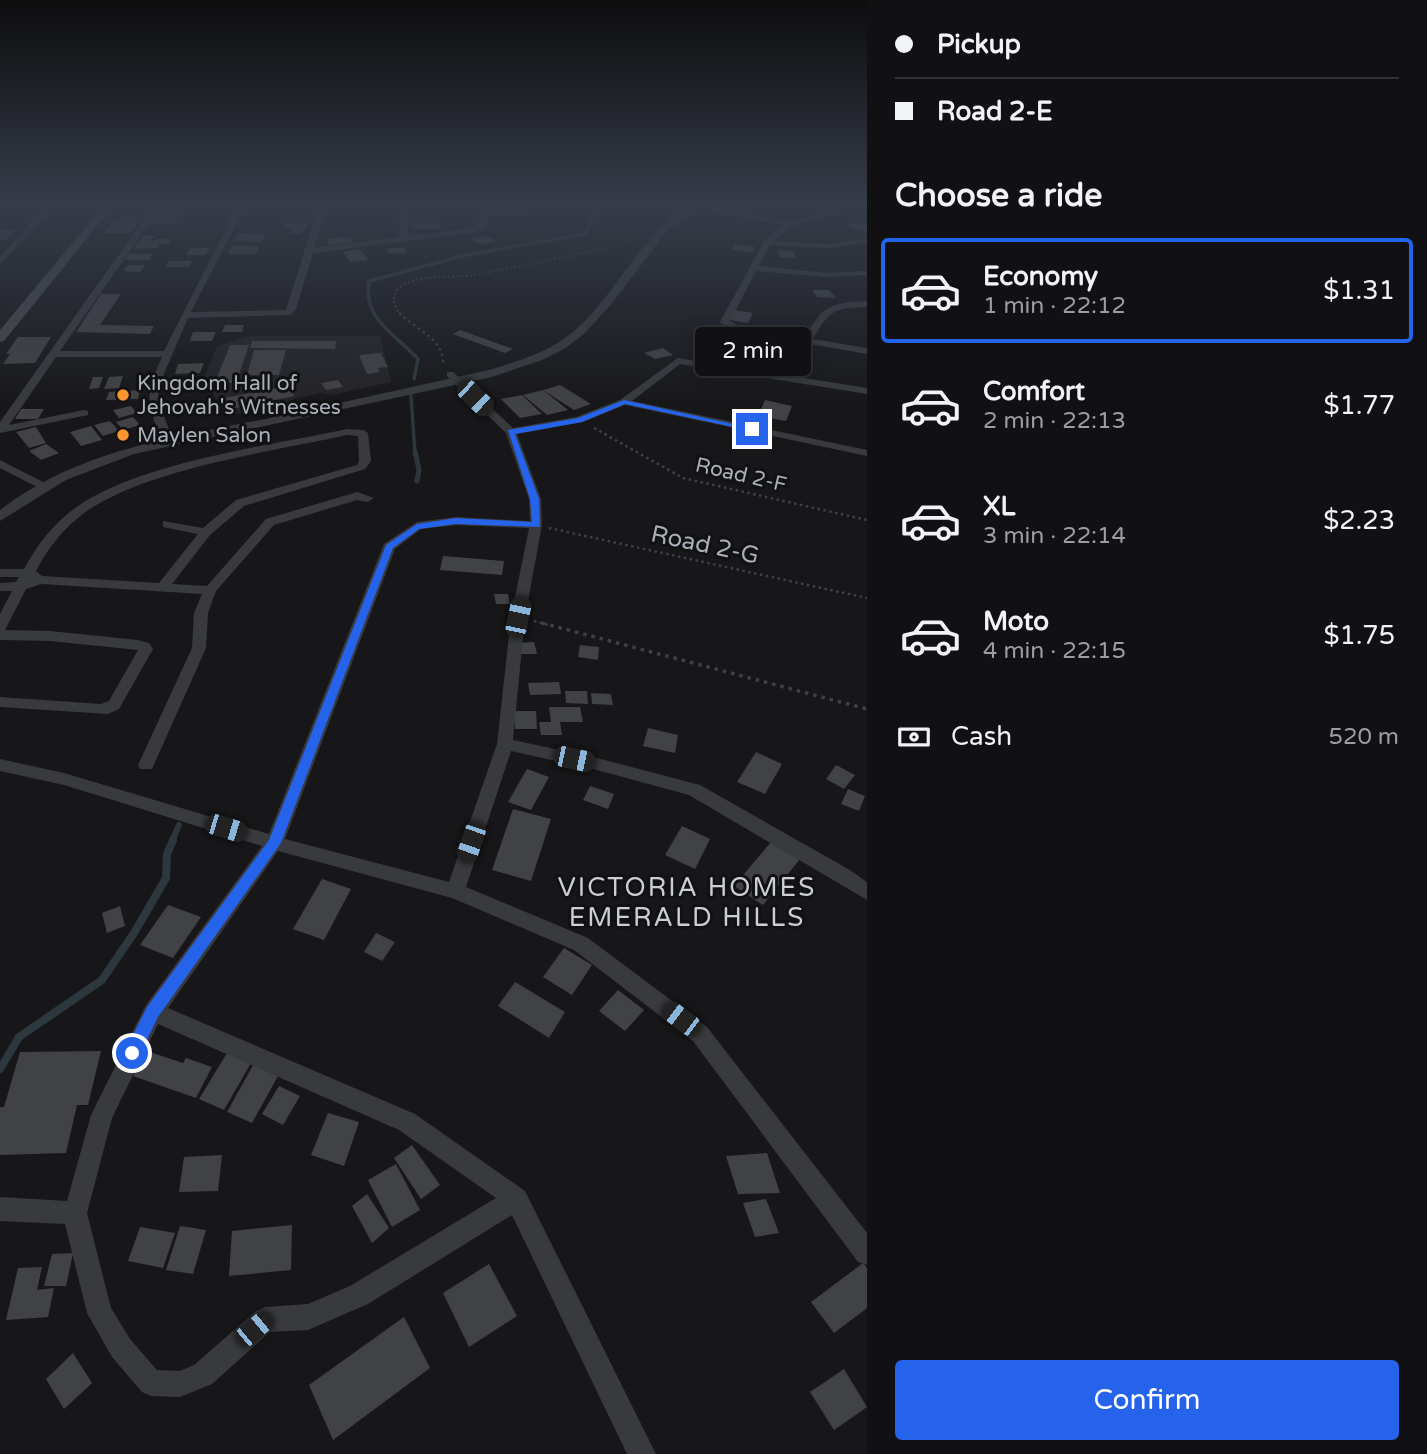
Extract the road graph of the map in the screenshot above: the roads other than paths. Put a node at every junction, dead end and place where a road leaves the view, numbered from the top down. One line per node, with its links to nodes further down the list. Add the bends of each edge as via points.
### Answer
1 (39, 273): 12 (main road)
2 (53, 273): 13 (main road)
3 (111, 273): 16 (street)
4 (207, 273): 11 (street)
5 (302, 273): 11 (street, via 288,313)
6 (614, 273): 18 (street, via 566,330 510,359)
7 (750, 273): 14 (street, via 724,319 727,324)
8 (804, 273): 9 (street)
9 (867, 273)
10 (867, 304): 14 (street, via 830,307)
11 (185, 315): 17 (street)
12 (0, 319)
13 (0, 338)
14 (808, 340): 15 (street)
15 (867, 351)
16 (55, 354): 17 (street); 22 (street)
17 (169, 354): 24 (street, via 153,393)
18 (453, 377): 23 (street); 24 (street)
19 (867, 391): 20 (street, via 678,361)
20 (624, 402): 23 (street, via 579,420); 25 (street)
21 (84, 413): 22 (street)
22 (0, 430)
23 (511, 432): 32 (street, via 534,499)
24 (166, 439): 27 (street)
25 (867, 453)
26 (0, 463): 27 (street)
27 (36, 482): 28 (street); 30 (street)
28 (10, 492)
29 (368, 498): 39 (street, via 357,496 270,522)
30 (0, 517)
31 (167, 524): 33 (street)
32 (536, 525): 43 (street, via 518,617); 46 (street, via 456,521 417,526 389,547)
33 (206, 532): 35 (street, via 250,499 361,467 365,461 363,433 347,432 192,467 111,492 58,528 45,544); 38 (street)
34 (0, 573): 35 (street)
35 (35, 576): 36 (street); 38 (street)
36 (23, 586): 37 (street); 40 (street)
37 (0, 587)
38 (162, 588): 39 (street)
39 (209, 590): 45 (street, via 201,613 199,648)
40 (0, 628)
41 (0, 635): 42 (street, via 62,637 146,649 114,705 103,710)
42 (0, 702)
43 (505, 744): 47 (street); 48 (street, via 694,790)
44 (0, 765): 46 (street, via 64,779)
45 (146, 765)
46 (274, 843): 47 (street); 49 (street)
47 (455, 891): 53 (street, via 581,944 701,1034)
48 (867, 892)
49 (152, 1012): 50 (street, via 407,1122); 52 (street, via 102,1115)
50 (517, 1199): 52 (street, via 359,1295 308,1317 265,1320 202,1375 180,1384 151,1383 121,1348 100,1313); 54 (street)
51 (0, 1209): 52 (street)
52 (75, 1213)
53 (867, 1252)
54 (642, 1454)

